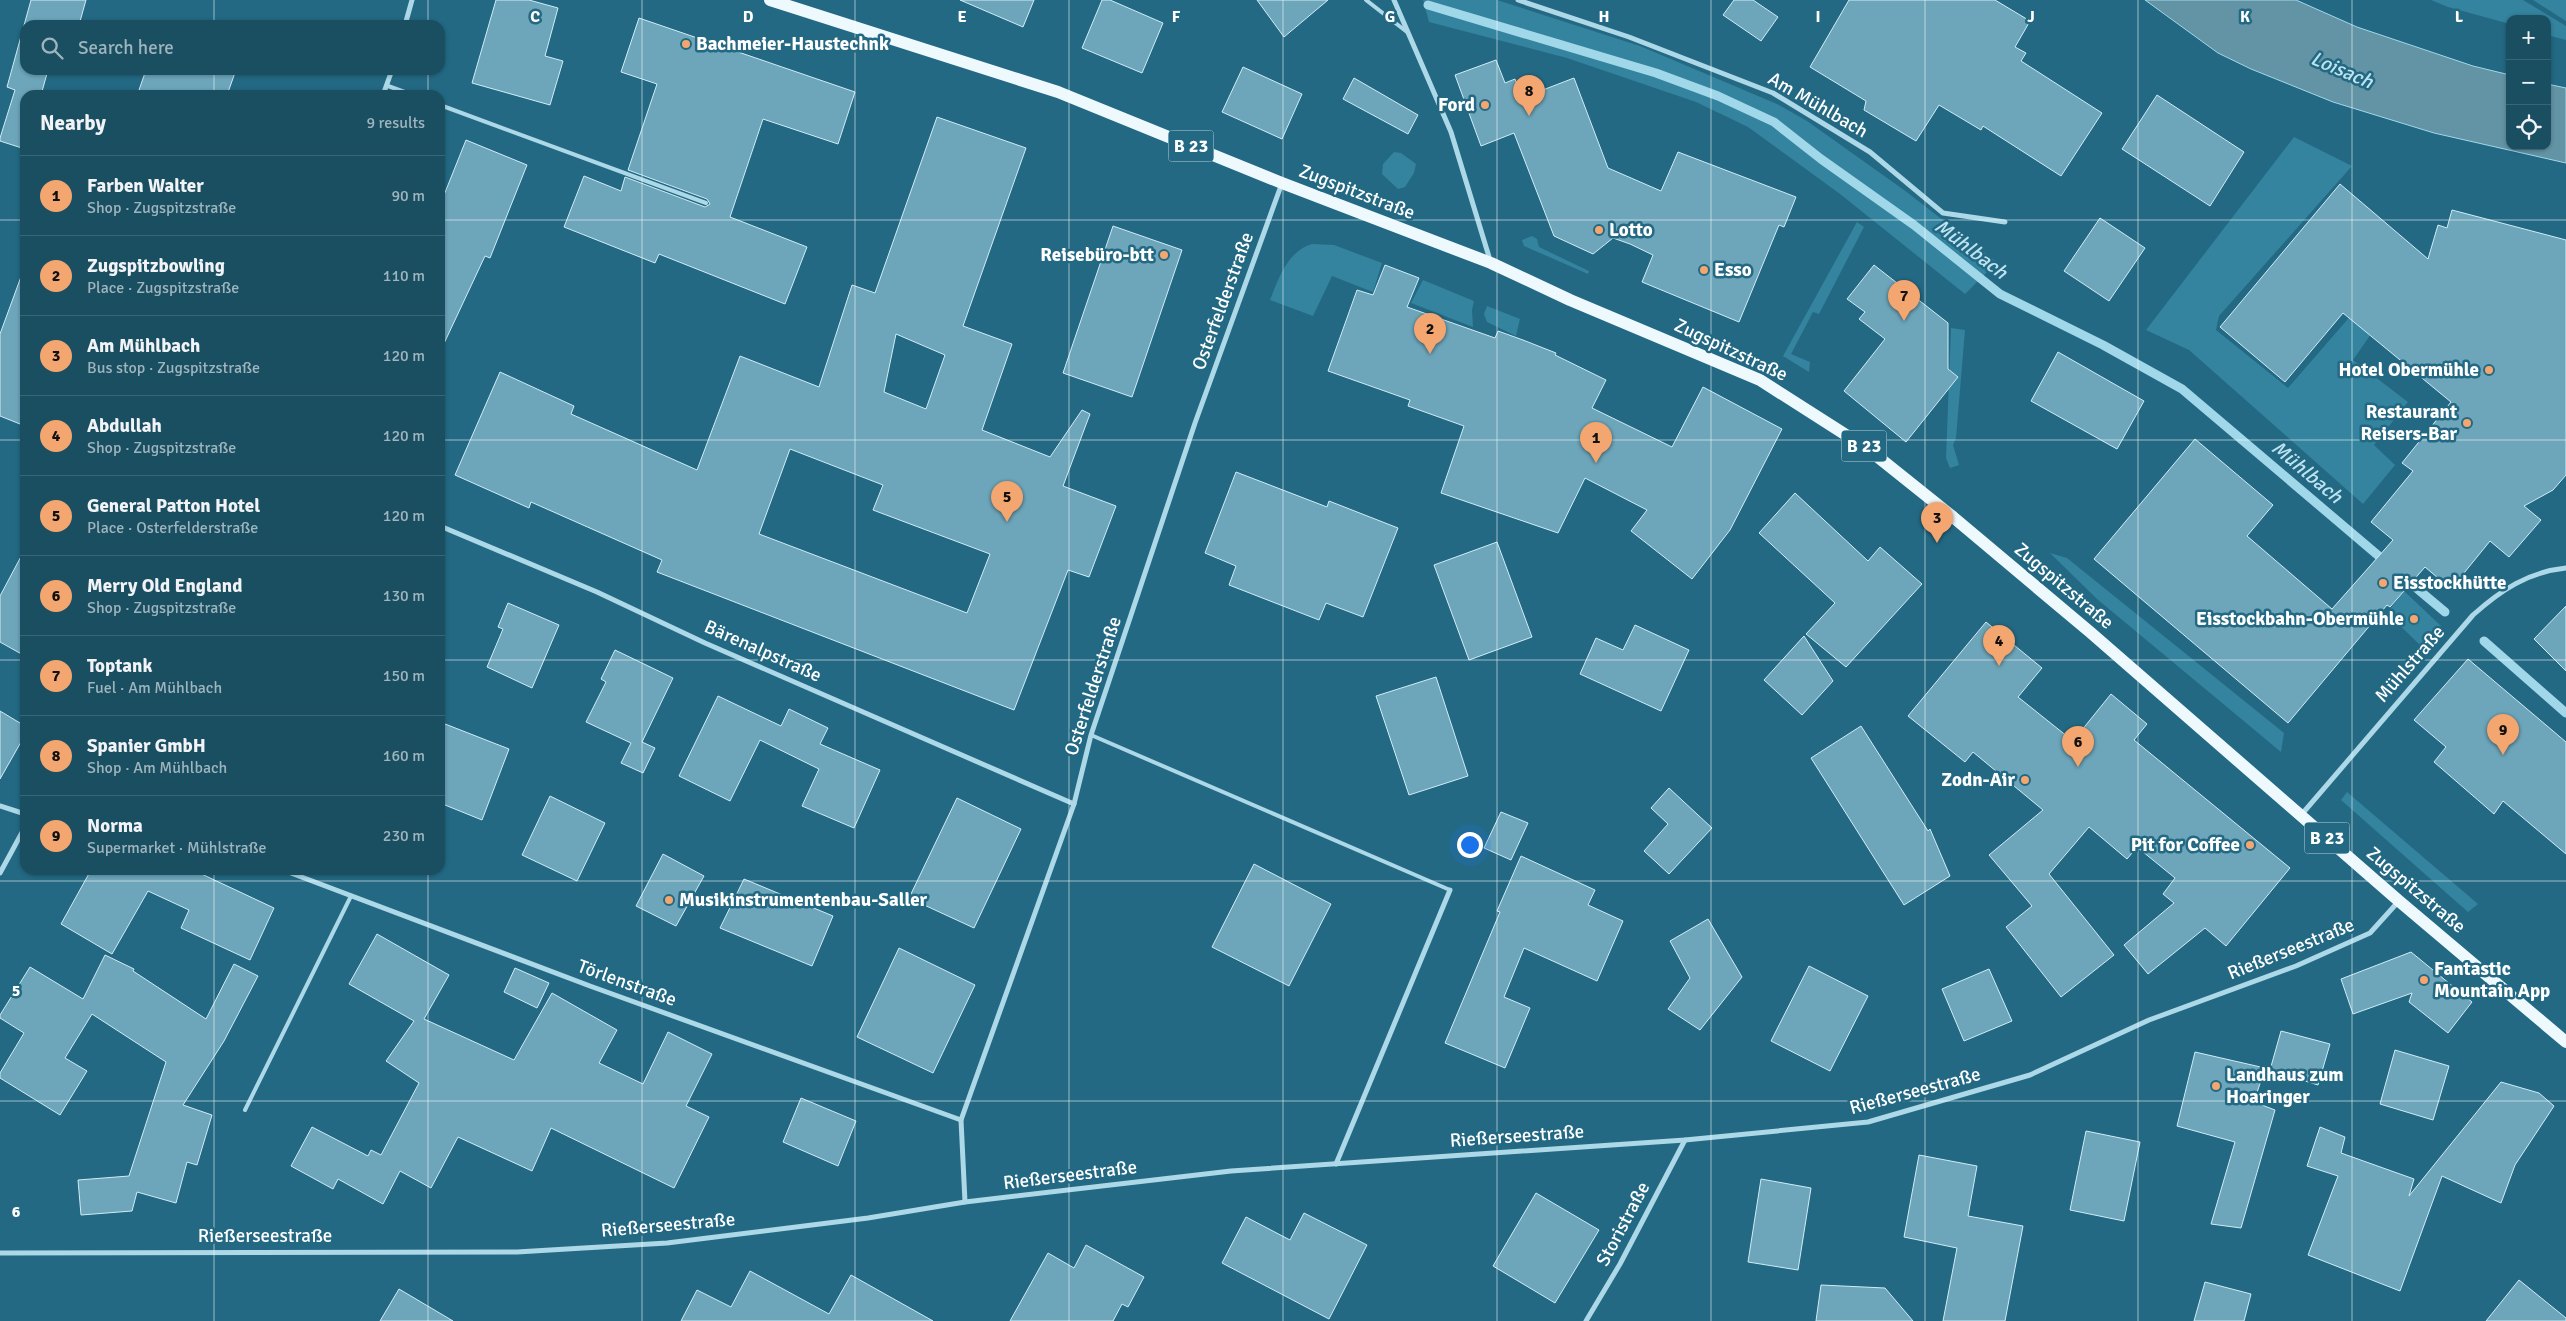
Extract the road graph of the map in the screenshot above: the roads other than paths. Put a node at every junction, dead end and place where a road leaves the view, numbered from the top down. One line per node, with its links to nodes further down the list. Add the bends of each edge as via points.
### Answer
1 (412, 0): 6 (street)
2 (770, 0): 13 (main road, Zugspitzstraße / B 23, via 1058,92)
3 (1366, 0): 7 (lane)
4 (1394, 0): 7 (street)
5 (1518, 0): 15 (street, Am Mühlbach, via 1628,37 1773,93 1870,152 1943,213)
6 (406, 20)
7 (1407, 32): 16 (street, via 1451,132)
8 (391, 75): 9 (street)
9 (388, 86): 10 (street); 11 (lane)
10 (386, 90)
11 (399, 90)
12 (445, 107): 14 (lane)
13 (1282, 183): 16 (main road, Zugspitzstraße / B 23); 19 (street, Osterfelderstraße, via 1195,423)
14 (706, 204)
15 (2005, 222)
16 (1490, 263): 23 (main road, Zugspitzstraße / B 23, via 1760,380 1868,449 2090,632)
17 (445, 528): 20 (street, Bärenalpstraße, via 597,592 705,643)
18 (2566, 568): 23 (street, Mühlstraße, via 2523,578 2496,594 2473,615)
19 (1091, 736): 20 (street, Osterfelderstraße); 27 (lane)
20 (1074, 804): 32 (street, Osterfelderstraße)
21 (0, 806): 22 (street)
22 (20, 812)
23 (2300, 815): 29 (main road, Zugspitzstraße / B 23)
24 (20, 836): 25 (street)
25 (0, 873)
26 (296, 875): 28 (street, Törlenstraße)
27 (1450, 890): 34 (street)
28 (352, 896): 31 (lane); 32 (street, Törlenstraße)
29 (2399, 901): 30 (main road, Zugspitzstraße / B 23); 33 (street, Rießerseestraße, via 2370,933 2296,966 2149,1020 2030,1075 1868,1122)
30 (2566, 1042)
31 (245, 1110)
32 (961, 1120): 35 (street, Osterfelderstraße)
33 (1685, 1140): 34 (street, Rießerseestraße); 37 (street, Storistraße)
34 (1336, 1164): 35 (street, Rießerseestraße, via 1231,1171)
35 (964, 1202): 36 (street, Rießerseestraße, via 868,1218 667,1243 527,1251)
36 (0, 1253)
37 (1586, 1321)

